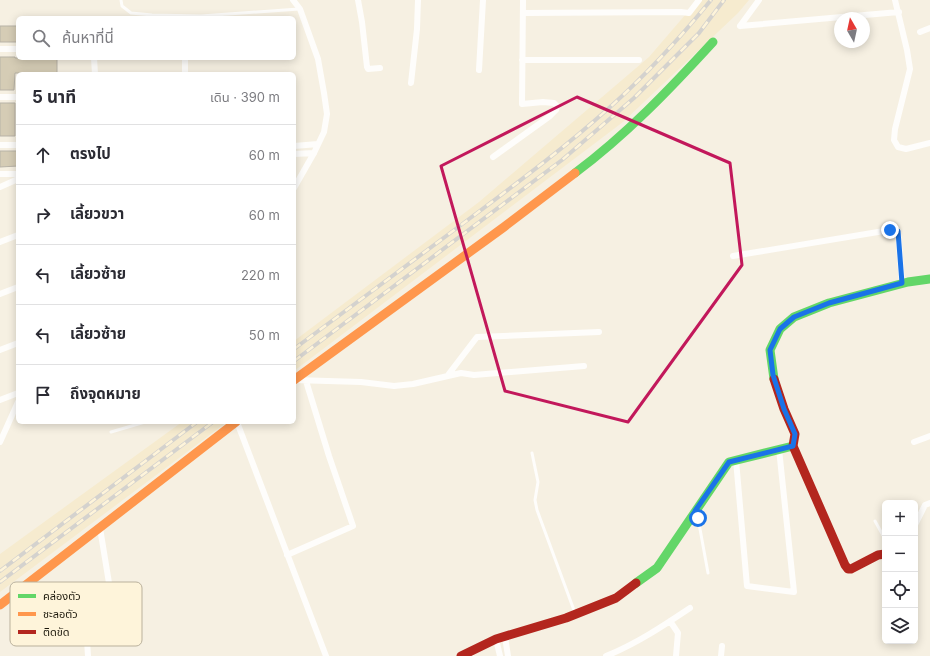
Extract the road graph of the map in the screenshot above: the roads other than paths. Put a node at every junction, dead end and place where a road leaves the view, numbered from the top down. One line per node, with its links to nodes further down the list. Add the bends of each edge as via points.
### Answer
1 (121, 0): 10 (lane, via 122,6 131,13 152,16 201,16)
2 (293, 0): 10 (street)
3 (358, 0): 22 (street, via 367,67)
4 (418, 0): 26 (street)
5 (483, 0): 23 (street)
6 (523, 0): 12 (street)
7 (699, 0): 12 (street, via 689,13)
8 (759, 0): 11 (street, via 740,26)
9 (895, 0): 11 (street)
10 (300, 9): 30 (street, via 318,59 327,114 324,132)
11 (898, 12): 29 (street, via 910,69 894,140 898,147 906,149)
12 (523, 13): 20 (street)
13 (930, 28): 14 (street)
14 (920, 32)
15 (712, 42): 54 (street, via 629,128 583,167)
16 (0, 49): 17 (street)
17 (16, 49)
18 (94, 60): 24 (street)
19 (185, 60): 25 (street)
20 (522, 60): 21 (street); 36 (street, via 522,104 554,103 557,106 556,110)
21 (639, 60)
22 (380, 68)
23 (479, 70)
24 (95, 72)
25 (185, 72)
26 (411, 83)
27 (0, 97): 28 (street)
28 (16, 97)
29 (930, 143)
30 (318, 144): 33 (street); 34 (street)
31 (0, 145): 32 (street)
32 (16, 145)
33 (296, 146)
34 (314, 153): 35 (street); 40 (street)
35 (296, 154)
36 (493, 157)
37 (0, 174): 38 (street)
38 (16, 174)
39 (16, 180): 41 (street)
40 (296, 184)
41 (0, 186)
42 (16, 236): 43 (street)
43 (0, 242)
44 (733, 256): 46 (street, via 890,230 898,231)
45 (930, 279): 46 (street)
46 (902, 283): 67 (street, via 829,303 794,317 780,329 770,350 773,375 795,434)
47 (16, 288): 48 (street)
48 (0, 294)
49 (600, 332): 53 (street, via 477,337)
50 (16, 344): 51 (street)
51 (0, 350)
52 (584, 366): 53 (street, via 474,375 461,373)
53 (448, 376): 56 (street, via 394,386)
54 (296, 379)
55 (296, 380): 56 (street)
56 (306, 380): 78 (street, via 353,526)
57 (16, 394): 58 (street)
58 (0, 400)
59 (16, 406): 65 (street)
60 (138, 424): 63 (lane)
61 (234, 424): 75 (street)
62 (238, 424): 78 (street)
63 (110, 432)
64 (930, 436): 66 (street)
65 (0, 442)
66 (914, 442)
67 (793, 446): 68 (street); 77 (street, via 848,569)
68 (779, 449): 70 (street); 70 (street, via 794,592 747,586)
69 (532, 453): 85 (lane, via 538,482 536,510)
70 (736, 460): 72 (street, via 729,462)
71 (930, 503): 73 (street, via 925,505)
72 (695, 511): 79 (lane); 85 (street, via 657,568 616,598)
73 (918, 519)
74 (875, 521): 76 (lane)
75 (100, 528): 80 (street); 81 (street)
76 (883, 536)
77 (882, 554)
78 (287, 555): 92 (street)
79 (708, 573)
80 (30, 582)
81 (109, 582)
82 (10, 597): 83 (street)
83 (0, 605)
84 (690, 608): 86 (street)
85 (575, 614): 87 (street)
86 (670, 621): 90 (street); 98 (street, via 678,633)
87 (500, 638): 93 (street); 94 (street); 95 (street)
88 (87, 646): 91 (street)
89 (722, 646): 99 (street)
90 (624, 649): 96 (street); 97 (street)
91 (88, 656)
92 (326, 656)
93 (461, 656)
94 (500, 656)
95 (508, 656)
96 (606, 656)
97 (626, 656)
98 (676, 656)
99 (721, 656)

